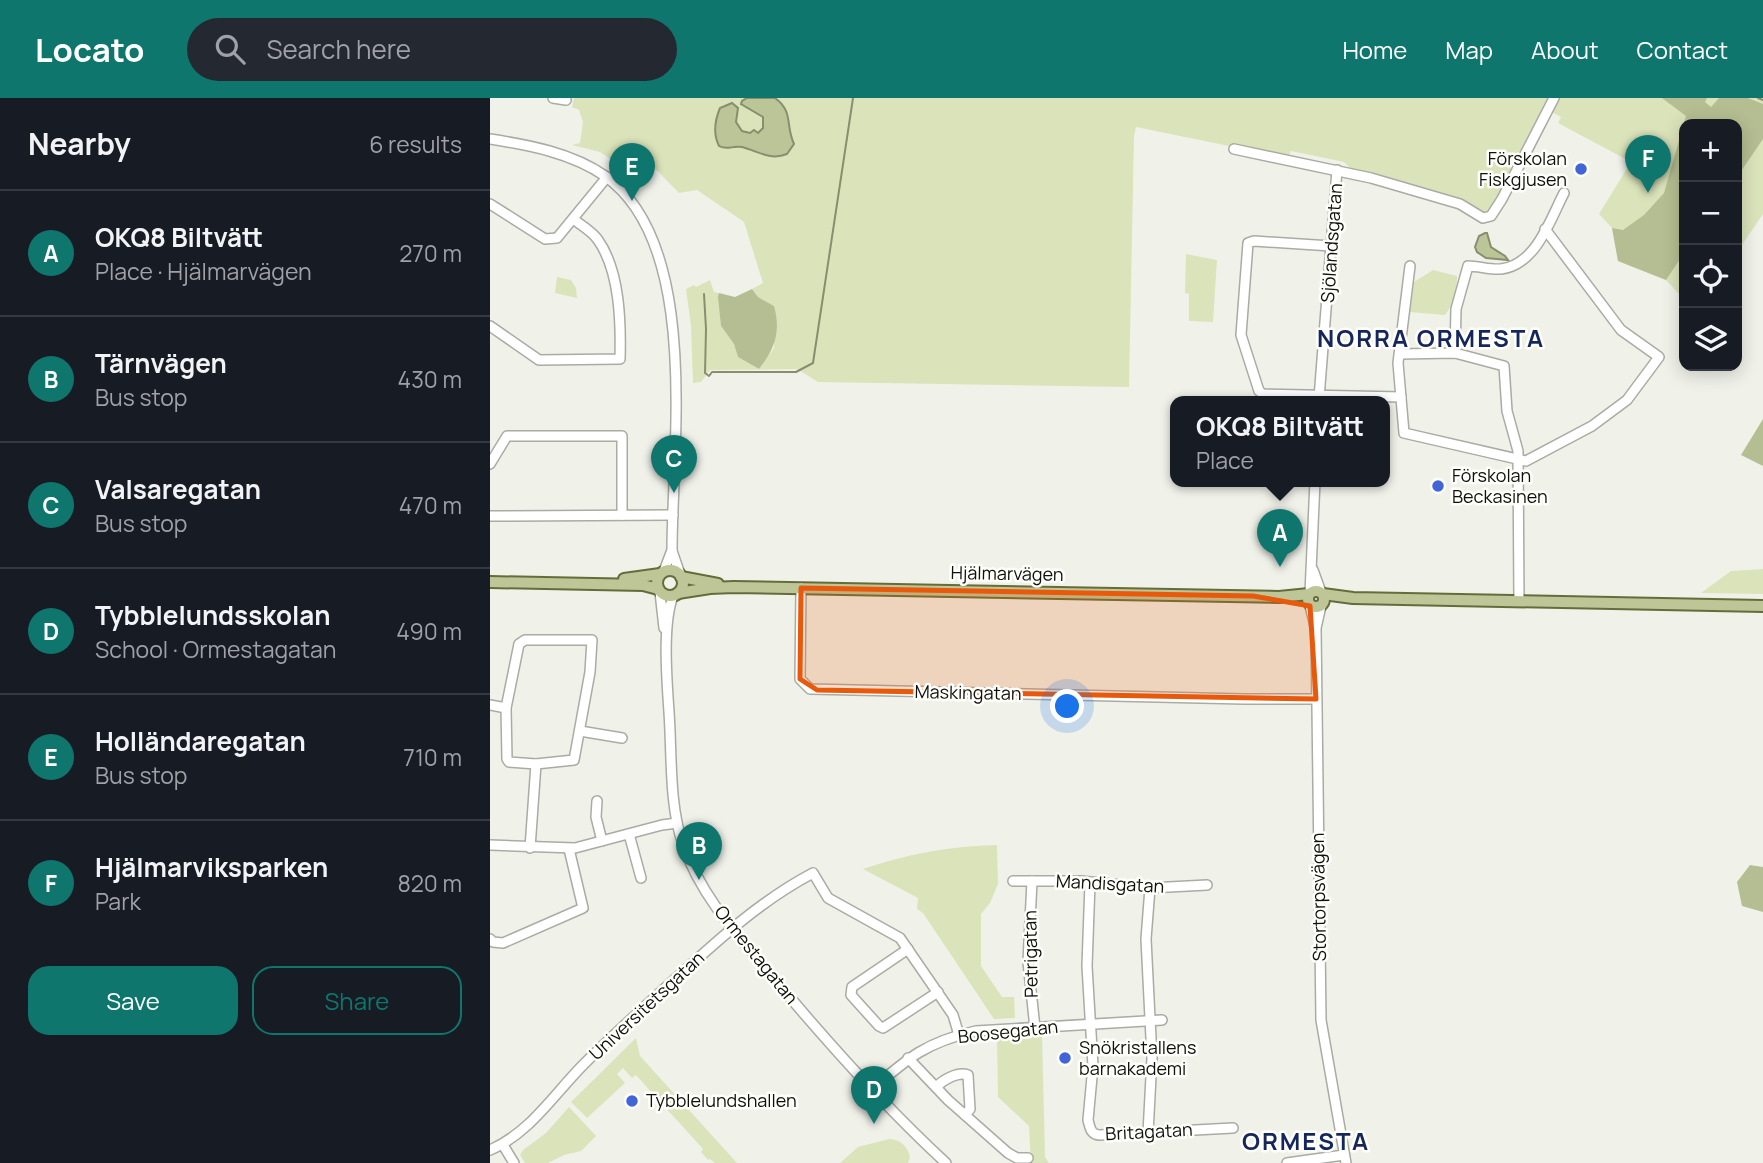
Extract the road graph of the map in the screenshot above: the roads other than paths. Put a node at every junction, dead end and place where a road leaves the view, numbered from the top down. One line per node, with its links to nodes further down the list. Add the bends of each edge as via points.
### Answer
1 (553, 98): 3 (street)
2 (1554, 98): 6 (street, via 1488,218 1451,201)
3 (566, 100)
4 (490, 139): 7 (street, via 581,161)
5 (1234, 149): 6 (street)
6 (1337, 170): 12 (street, Sjölandsgatan)
7 (607, 177): 10 (street); 25 (street, via 647,225 668,293 675,355)
8 (1564, 193): 11 (street)
9 (490, 204): 10 (street, via 545,239 557,238)
10 (573, 219): 14 (street, via 597,238 605,252 618,295 620,359 539,360)
11 (1545, 229): 15 (street, via 1531,253 1516,265 1498,269 1468,266 1456,309); 21 (street, via 1621,330 1659,357 1631,397 1598,422 1526,461)
12 (1331, 246): 17 (street, via 1248,243 1241,335 1259,391); 18 (street, Sjölandsgatan)
13 (1410, 266): 16 (street)
14 (490, 326)
15 (1455, 353): 16 (street); 21 (street, via 1504,366)
16 (1400, 354): 20 (street)
17 (1292, 396)
18 (1320, 396)
19 (1390, 397): 20 (street)
20 (1401, 397): 21 (street, via 1404,433)
21 (1518, 460): 37 (street)
22 (490, 464): 24 (street, via 507,436 622,436)
23 (1315, 487): 36 (street)
24 (622, 515): 25 (street); 26 (street)
25 (673, 515): 27 (street)
26 (490, 516)
27 (672, 550): 28 (street); 29 (street)
28 (662, 573): 29 (main road, via 673,570); 31 (main road); 34 (main road)
29 (681, 576): 32 (main road, Hjälmarvägen); 35 (main road, via 683,585)
30 (490, 582): 31 (main road)
31 (594, 584): 34 (main road, via 643,585)
32 (734, 586): 33 (main road, Hjälmarvägen); 35 (main road, Hjälmarvägen)
33 (801, 588): 36 (main road, Hjälmarvägen); 40 (street, Maskingatan, via 800,679 810,689)
34 (659, 590): 35 (main road, via 666,596); 39 (street, Ormestagatan)
35 (676, 595): 39 (street, Ormestagatan, via 670,610)
36 (1316, 599): 37 (main road, Hjälmarvägen); 40 (street, Stortorpsvägen)
37 (1518, 601): 38 (main road, Hjälmarvägen)
38 (1763, 606)
39 (667, 655): 47 (street, Ormestagatan)
40 (1316, 699): 77 (street, Stortorpsvägen, via 1321,1020)
41 (490, 705): 42 (street)
42 (506, 708): 43 (street, via 519,644 525,640 592,640); 45 (street, via 507,759)
43 (580, 731): 44 (street); 45 (street, via 574,761)
44 (622, 737)
45 (536, 764): 51 (street)
46 (597, 800): 49 (street)
47 (677, 823): 48 (street); 59 (street, Ormestagatan, via 696,877)
48 (629, 834): 49 (street); 53 (street)
49 (603, 841): 52 (street)
50 (490, 845): 51 (street)
51 (530, 848): 52 (street)
52 (569, 849): 60 (street, via 583,908 503,943)
53 (641, 878)
54 (1013, 881): 55 (street, Mandisgatan)
55 (1032, 881): 56 (street, Mandisgatan); 66 (street, Petrigatan, via 1028,962)
56 (1090, 883): 58 (street, Mandisgatan); 65 (street, via 1087,966)
57 (1206, 885): 58 (street, Mandisgatan)
58 (1150, 888): 64 (street, via 1146,939)
59 (732, 928): 61 (street, Universitetsgatan, via 766,900 813,873 828,898 898,937); 70 (street, Ormestagatan); 74 (street, Universitetsgatan, via 609,1039 533,1121)
60 (490, 939)
61 (908, 949): 62 (street); 62 (street, via 852,987 851,995 883,1028)
62 (938, 992): 67 (street, via 955,1018)
63 (1162, 1020): 64 (street, Boosegatan)
64 (1151, 1021): 65 (street, Boosegatan); 73 (street)
65 (1091, 1024): 66 (street, Boosegatan); 73 (street, Britagatan, via 1090,1130 1095,1135)
66 (1035, 1028): 67 (street, Boosegatan)
67 (959, 1035): 68 (street, Boosegatan)
68 (908, 1058): 69 (street); 70 (street, Boosegatan)
69 (936, 1087): 71 (street); 71 (street, via 960,1074 968,1075 970,1109)
70 (871, 1090): 79 (street, Ormestagatan)
71 (965, 1115): 76 (street, via 1008,1153)
72 (1233, 1128): 73 (street, Britagatan)
73 (1148, 1133)
74 (503, 1145): 75 (street, Universitetsgatan); 78 (street)
75 (490, 1150)
76 (1028, 1158)
77 (1345, 1159): 80 (street)
78 (514, 1163)
79 (946, 1163)
80 (1287, 1163)

